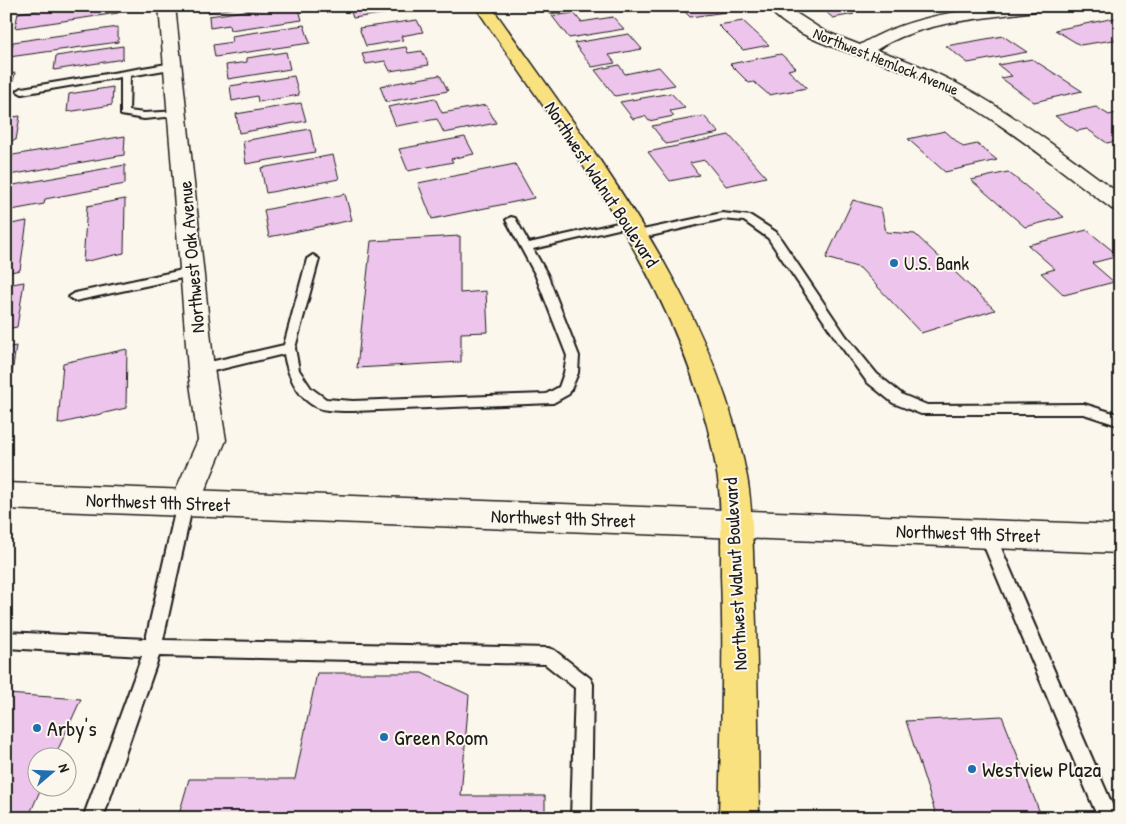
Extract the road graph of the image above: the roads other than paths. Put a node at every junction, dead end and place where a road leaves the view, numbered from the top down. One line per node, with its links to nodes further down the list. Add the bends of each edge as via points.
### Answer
1 (167, 6): 6 (street, Northwest Oak Avenue)
2 (483, 6): 12 (main road, Northwest Walnut Boulevard)
3 (775, 6): 5 (street, Northwest Hemlock Avenue, via 791,21 817,36)
4 (1034, 6): 5 (street, via 909,29 886,36)
5 (861, 52): 10 (street, Northwest Hemlock Avenue, via 900,64 960,90)
6 (172, 66): 7 (lane); 9 (street, Northwest Oak Avenue)
7 (126, 74): 8 (lane); 9 (lane, via 124,113 144,116)
8 (22, 91)
9 (177, 113): 15 (street, Northwest Oak Avenue)
10 (1120, 204)
11 (511, 220): 13 (lane)
12 (635, 229): 13 (lane); 19 (lane, via 722,216 747,218 772,235 842,339 872,378 898,399 926,410 1084,409); 22 (main road, Northwest Walnut Boulevard, via 669,290 704,375 730,468)
13 (526, 247): 17 (lane, via 541,274 573,356 564,390 548,399 354,406 323,404 306,392 292,371)
14 (313, 259): 17 (lane)
15 (192, 272): 16 (lane); 18 (street, Northwest Oak Avenue)
16 (75, 297)
17 (289, 348): 18 (lane)
18 (201, 369): 21 (street, Northwest Oak Avenue, via 212,440)
19 (1120, 421)
20 (6, 496): 21 (street, Northwest 9th Street)
21 (185, 503): 22 (street, Northwest 9th Street); 26 (lane)
22 (735, 525): 23 (street, Northwest 9th Street); 29 (main road, Northwest Walnut Boulevard, via 740,619)
23 (987, 534): 24 (street, Northwest 9th Street); 30 (lane)
24 (1120, 539)
25 (6, 640): 26 (lane)
26 (153, 648): 27 (lane); 28 (lane, via 548,656 584,684)
27 (93, 818)
28 (581, 818)
29 (740, 818)
30 (1108, 818)

